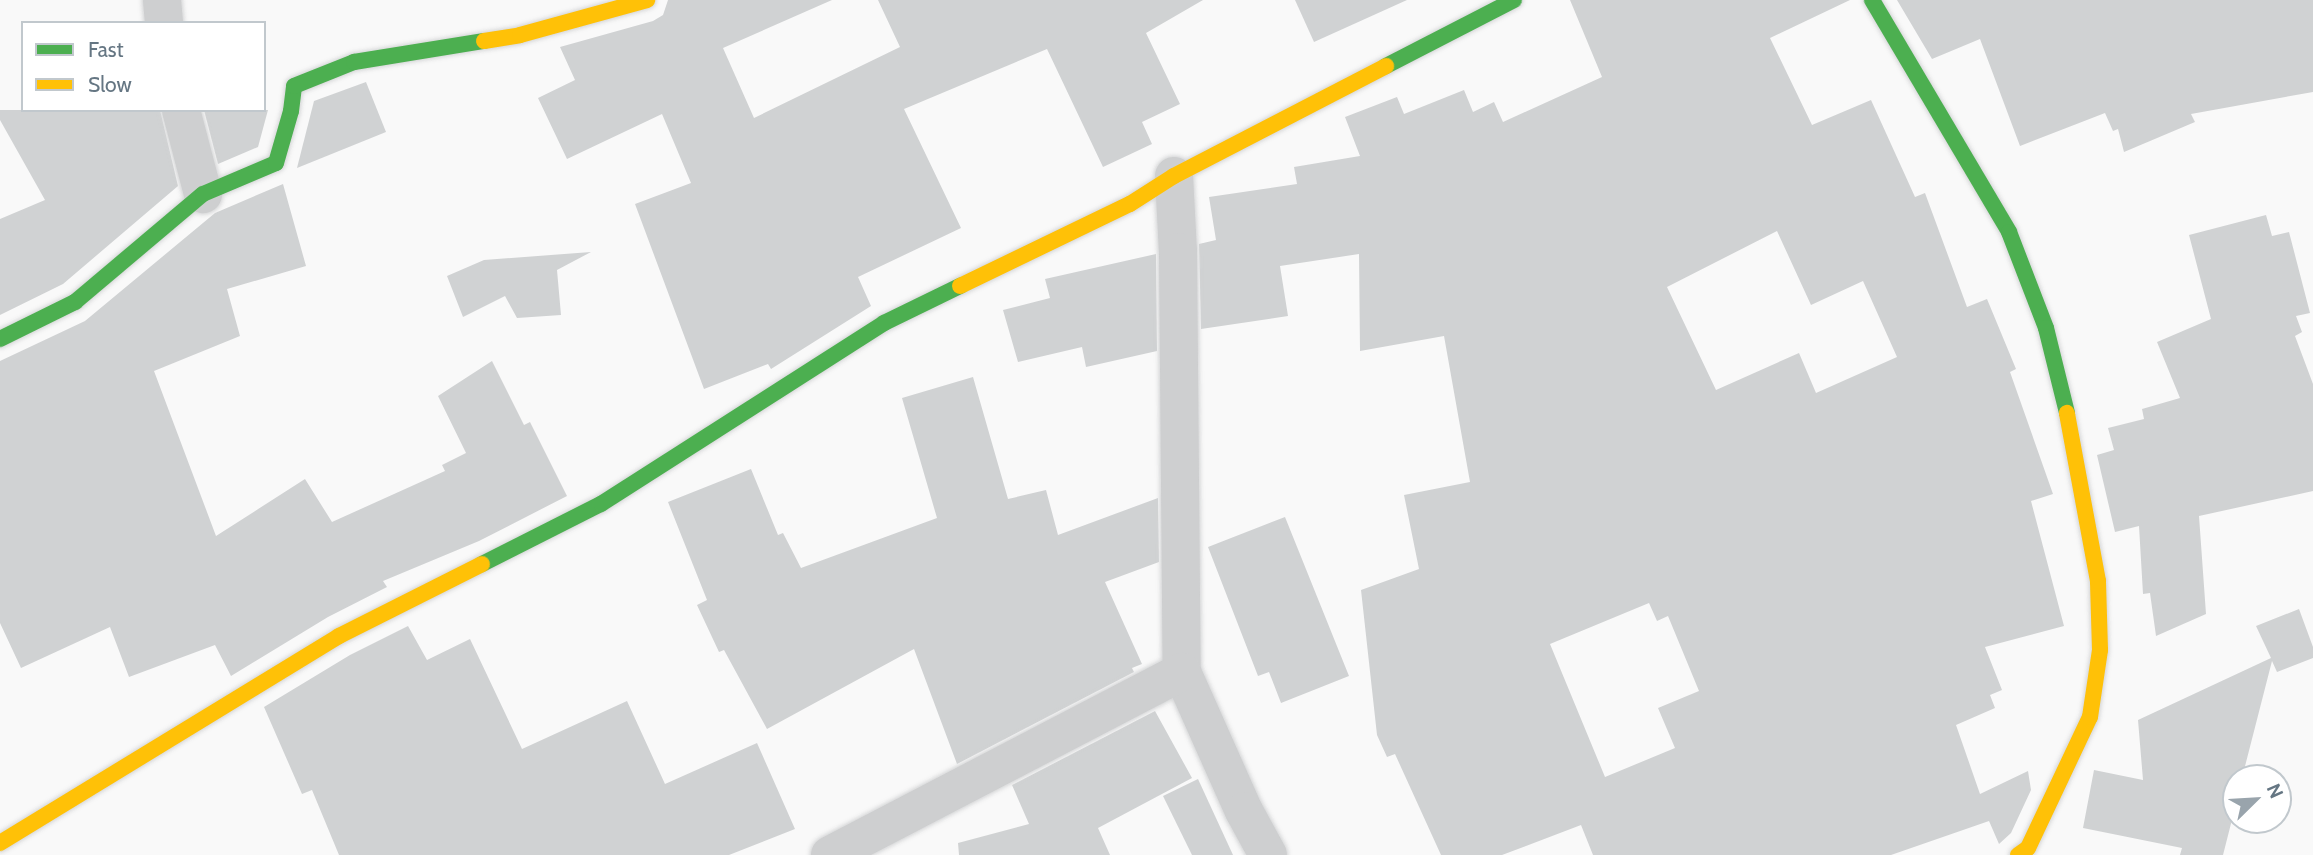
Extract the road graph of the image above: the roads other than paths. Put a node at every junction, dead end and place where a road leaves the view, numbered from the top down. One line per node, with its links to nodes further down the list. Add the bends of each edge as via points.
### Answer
1 (162, 0): 5 (street)
2 (647, 0): 8 (street, via 520,35 354,62 294,86 276,163)
3 (1514, 0): 7 (street)
4 (1872, 0): 14 (street, via 2010,232 2046,328 2064,397 2098,581 2100,650 2090,717 2028,848)
5 (164, 21)
6 (182, 112): 8 (street)
7 (1174, 176): 10 (street); 11 (street, via 1129,204 884,323 601,503 339,636)
8 (203, 194): 9 (street, via 75,302)
9 (0, 339)
10 (1182, 672): 12 (street); 13 (street)
11 (0, 843)
12 (830, 855)
13 (1268, 855)
14 (2018, 855)

